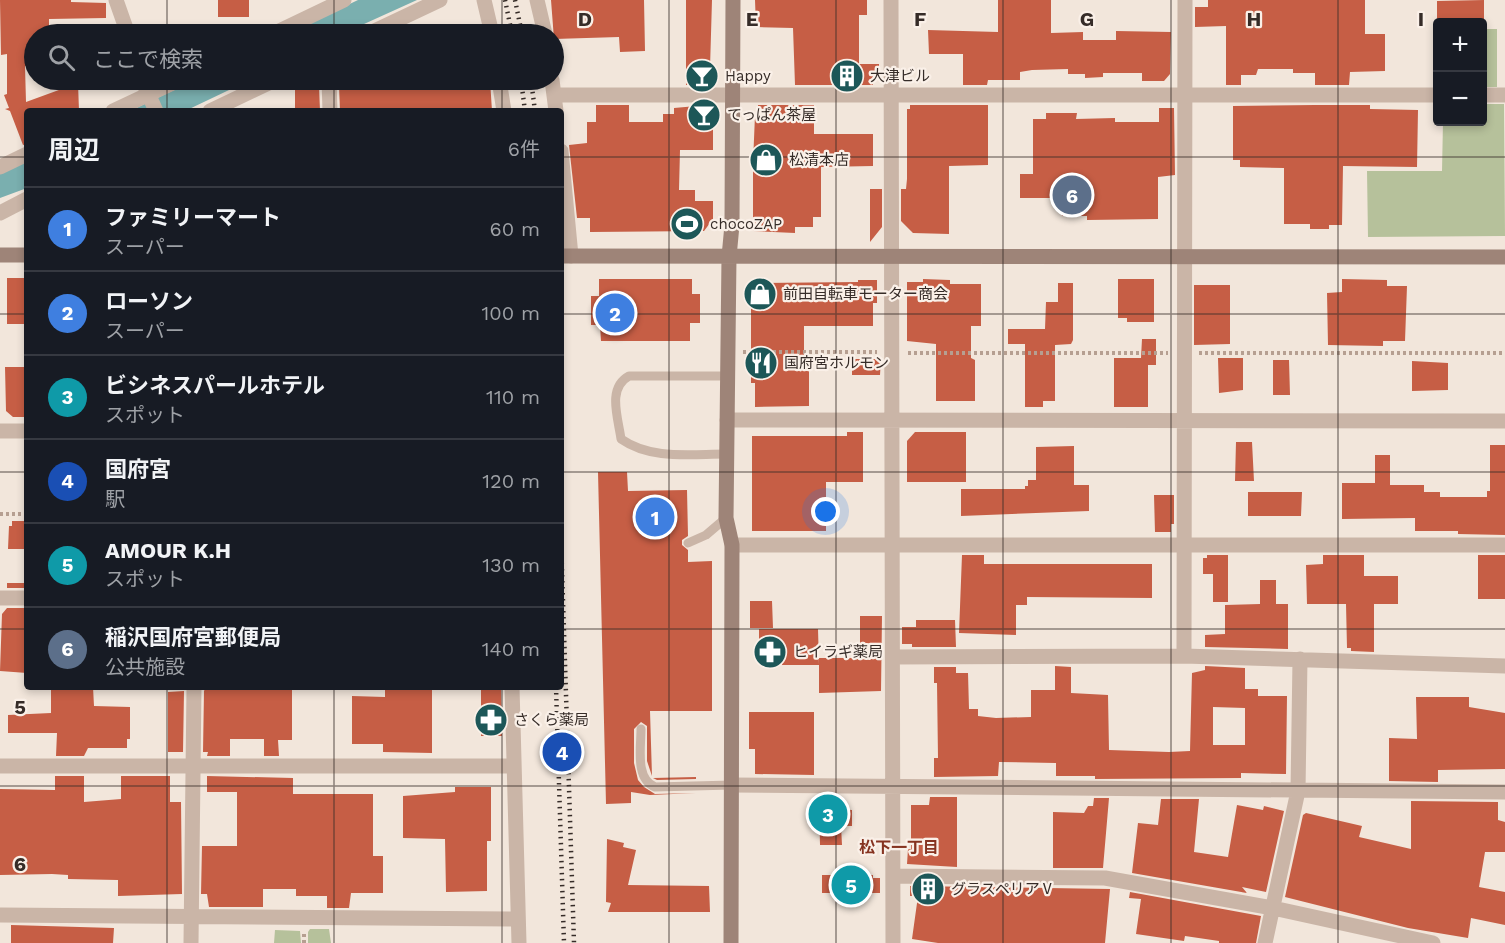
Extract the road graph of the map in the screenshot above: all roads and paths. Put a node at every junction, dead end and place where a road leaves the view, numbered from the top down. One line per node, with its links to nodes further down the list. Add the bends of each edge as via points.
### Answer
1 (116, 0): 9 (street)
2 (344, 0): 10 (street)
3 (440, 0): 11 (street)
4 (484, 0): 12 (street)
5 (537, 0): 13 (street)
6 (733, 0): 18 (street)
7 (891, 0): 19 (street)
8 (1185, 0): 20 (street)
9 (124, 24)
10 (294, 24)
11 (389, 24)
12 (490, 24)
13 (543, 24)
14 (254, 90): 27 (street)
15 (329, 90): 28 (street)
16 (501, 90): 29 (street)
17 (554, 90): 21 (street)
18 (732, 94): 19 (street); 21 (street); 39 (street)
19 (892, 94): 20 (street); 40 (street)
20 (1185, 94): 22 (street); 41 (street)
21 (555, 95): 30 (street)
22 (1433, 95)
23 (1487, 95): 24 (street)
24 (1505, 95)
25 (148, 96): 26 (street)
26 (120, 108)
27 (216, 108)
28 (330, 108)
29 (504, 108)
30 (556, 108)
31 (24, 155): 32 (street)
32 (0, 167)
33 (24, 201): 34 (street)
34 (0, 213)
35 (564, 214): 38 (street)
36 (0, 255): 37 (street)
37 (24, 255)
38 (566, 256): 39 (street)
39 (729, 257): 40 (street); 43 (street)
40 (894, 257): 41 (street); 44 (street)
41 (1186, 257): 42 (street); 45 (street)
42 (1505, 257)
43 (728, 352): 44 (path); 47 (street)
44 (894, 352): 45 (path); 49 (street)
45 (1185, 353): 46 (path); 50 (street)
46 (1505, 353)
47 (727, 376): 48 (street); 54 (lane, via 629,376 615,390 621,439 634,448 649,453)
48 (727, 420): 49 (street); 54 (street)
49 (894, 420): 50 (street); 59 (street)
50 (1185, 420): 51 (street); 60 (street)
51 (1505, 421)
52 (0, 431): 53 (street)
53 (24, 431)
54 (726, 454): 57 (street)
55 (0, 514): 56 (path)
56 (24, 514)
57 (726, 518): 58 (lane, via 706,535); 61 (street)
58 (688, 543)
59 (893, 544): 60 (street); 61 (street); 66 (street)
60 (1184, 544): 62 (street); 65 (street)
61 (732, 545): 75 (street)
62 (1505, 545)
63 (0, 598): 64 (street)
64 (24, 598)
65 (1184, 656): 66 (street); 67 (street)
66 (893, 657): 76 (street)
67 (1300, 659): 68 (street); 77 (street)
68 (1505, 666)
69 (194, 690): 73 (street)
70 (512, 690): 74 (street)
71 (641, 729): 75 (lane, via 642,773 648,785 656,788)
72 (0, 766): 73 (street)
73 (193, 766): 74 (street); 82 (street)
74 (514, 766): 83 (street)
75 (732, 784): 76 (street); 86 (street)
76 (893, 786): 77 (street); 79 (street)
77 (1298, 790): 78 (street); 80 (street)
78 (1505, 792)
79 (893, 876): 80 (street, via 1105,878); 87 (street)
80 (1273, 908): 88 (street); 89 (street)
81 (0, 915): 82 (street)
82 (191, 917): 83 (street); 84 (street)
83 (518, 919): 85 (street)
84 (191, 943)
85 (519, 943)
86 (731, 943)
87 (893, 943)
88 (1265, 943)
89 (1433, 943)

